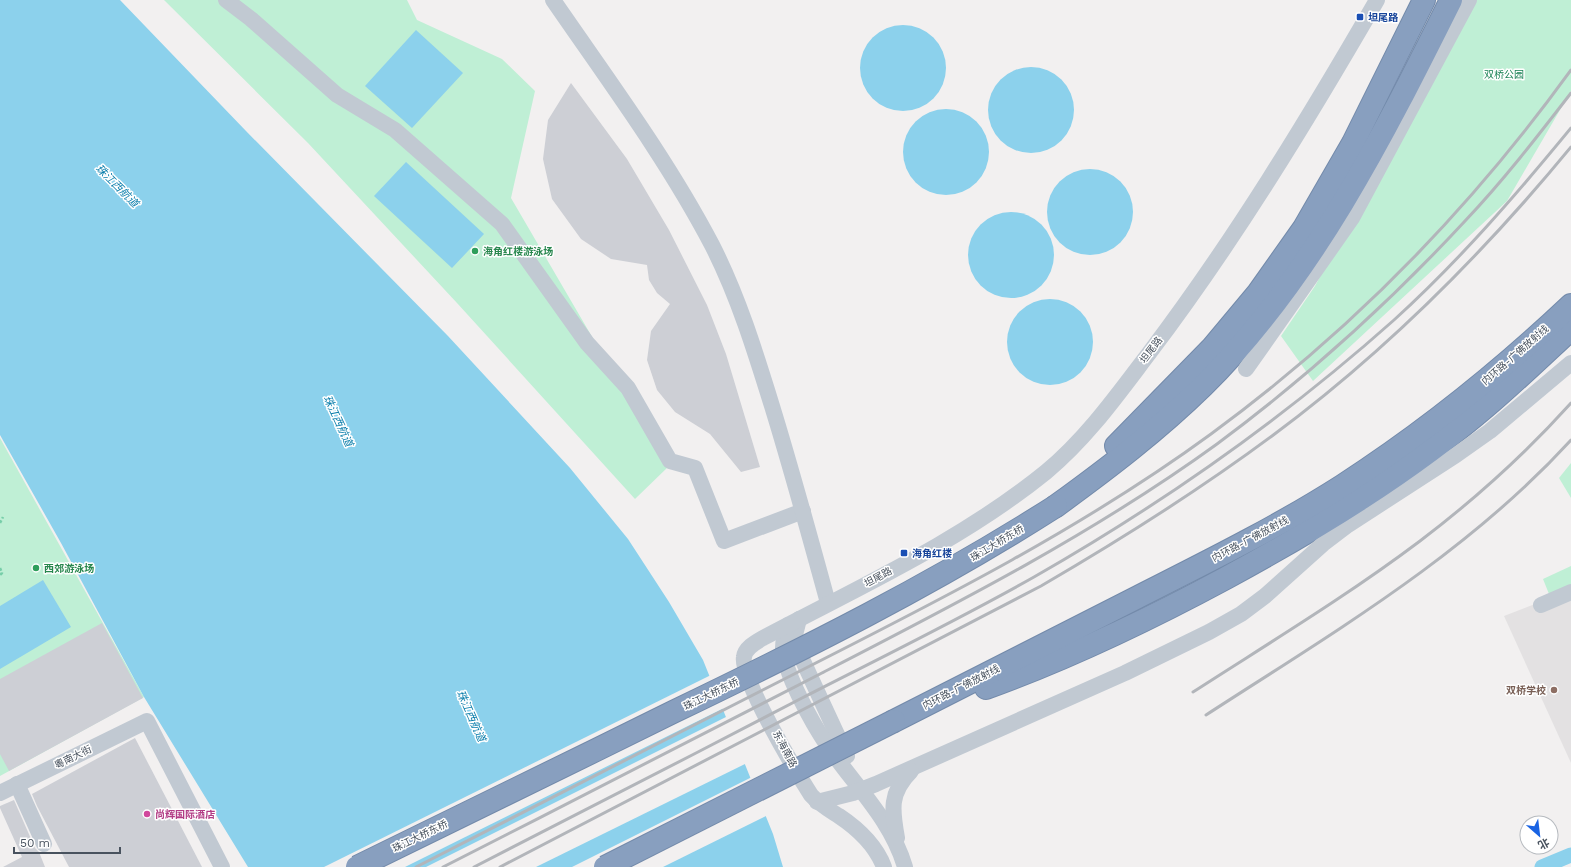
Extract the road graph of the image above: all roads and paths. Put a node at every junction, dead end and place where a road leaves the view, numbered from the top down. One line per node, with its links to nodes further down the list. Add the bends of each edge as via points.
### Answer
1 (226, 0): 12 (street, via 337,95 395,130 502,224 587,343 628,388 670,461 695,468 724,541)
2 (553, 0): 12 (street, via 651,142 713,246 754,347)
3 (1377, 0): 18 (street, 坦尾路, via 1304,122 1206,275 1090,430 1047,471 980,518 924,552)
4 (1424, 0): 11 (highway, via 1330,185 1304,228 1258,293 1179,383)
5 (1451, 0): 11 (highway, via 1374,149 1317,245 1284,291 1203,386 1124,456)
6 (1469, 0): 10 (street, via 1352,218)
7 (1571, 305): 21 (highway, 内环路-广佛放射线, via 1462,401 1382,459 1299,513)
8 (1571, 329): 21 (highway, via 1489,404 1400,472 1322,523 1250,565 1160,612 1047,664)
9 (1571, 363): 22 (street, via 1490,431 1323,544 1241,614 1125,672)
10 (1246, 370)
11 (1056, 506): 30 (highway, 珠江大桥东桥, bridge, via 963,563 842,628)
12 (803, 511): 18 (street)
13 (3, 517): 14 (path)
14 (0, 523)
15 (0, 568): 16 (path)
16 (0, 575)
17 (1571, 592): 19 (street)
18 (828, 603): 20 (street, 东海南路)
19 (1541, 605)
20 (793, 622): 24 (street, via 803,661); 26 (street, 东海南路, via 753,644 744,655 743,664 756,696 800,777)
21 (894, 721): 31 (highway, bridge)
22 (915, 767): 24 (street); 28 (street, via 898,786 895,796 893,808)
23 (17, 784): 25 (street, 粵南大街); 27 (street); 29 (street, 粵南大街, via 147,721)
24 (862, 790): 26 (street); 28 (street)
25 (0, 792)
26 (817, 802): 32 (street, 东海南路, via 855,827 874,848)
27 (44, 844)
28 (899, 848): 33 (street)
29 (222, 867)
30 (357, 867)
31 (605, 867)
32 (884, 867)
33 (905, 867)

